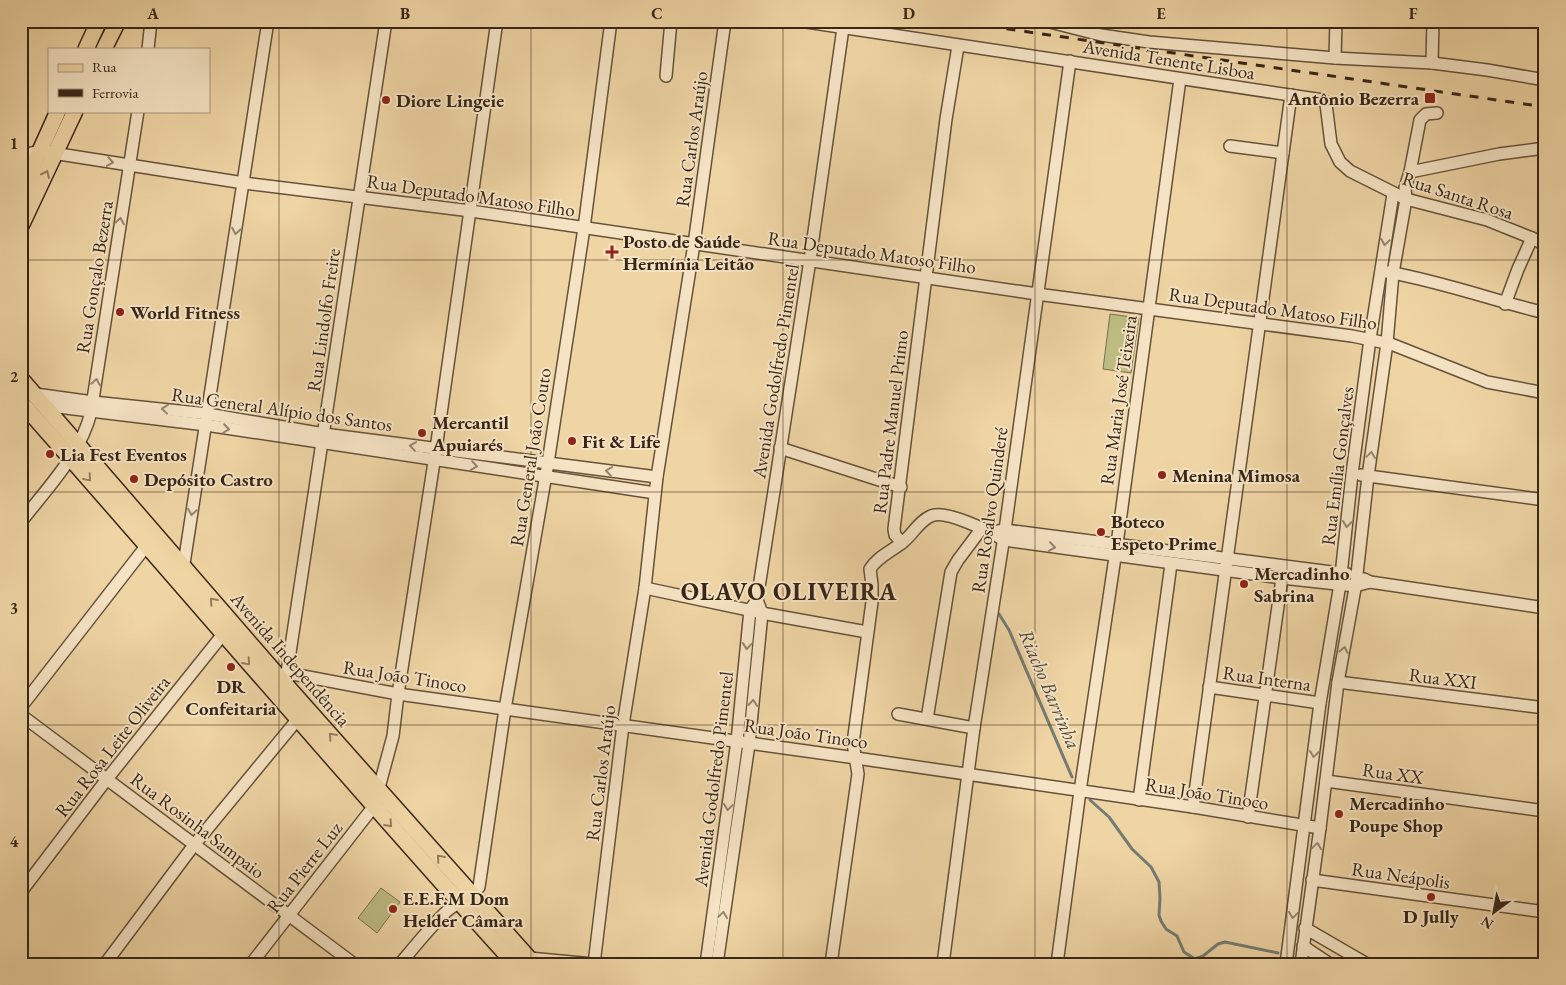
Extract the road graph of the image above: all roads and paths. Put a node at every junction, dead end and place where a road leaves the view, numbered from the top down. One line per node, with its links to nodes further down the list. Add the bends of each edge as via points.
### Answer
1 (99, 21): 17 (main road)
2 (118, 21): 18 (main road)
3 (151, 21): 19 (street)
4 (268, 21): 40 (street)
5 (386, 21): 44 (street, Rua Lindolfo Freire)
6 (497, 21): 45 (street, Rua Pierre Luz)
7 (611, 21): 47 (street, Rua General João Couto)
8 (671, 21): 23 (street)
9 (725, 21): 49 (street, Rua Carlos Araújo)
10 (800, 21): 15 (street, Avenida Tenente Lisboa)
11 (1046, 21): 14 (street)
12 (1336, 21): 20 (street)
13 (1433, 21): 22 (street)
14 (1069, 24): 20 (street, via 1102,35 1149,42)
15 (843, 28): 16 (street, Avenida Tenente Lisboa); 51 (street, Avenida Godolfredo Pimentel)
16 (958, 46): 21 (street, Avenida Tenente Lisboa); 54 (street, Rua Padre Manuel Primo)
17 (86, 48)
18 (104, 48)
19 (148, 48)
20 (1335, 58): 22 (street)
21 (1070, 61): 24 (street, Avenida Tenente Lisboa); 55 (street, Rua Rosalvo Quinderé)
22 (1432, 63): 25 (street)
23 (666, 76)
24 (1180, 79): 26 (street, Avenida Tenente Lisboa); 57 (street, Rua Maria José Teixeira)
25 (1545, 80)
26 (1291, 95): 27 (street, Avenida Tenente Lisboa); 36 (street)
27 (1325, 101): 42 (street, Rua Santa Rosa, via 1331,144 1340,162 1350,171)
28 (58, 112): 34 (main road)
29 (75, 112): 35 (main road)
30 (138, 112): 38 (street, Rua Gonçalo Bezerra)
31 (1437, 114): 39 (street, Rua Emília Gonçalves, via 1426,114 1420,120)
32 (1230, 146): 36 (street)
33 (1545, 148): 39 (street)
34 (40, 151): 35 (street, Rua Deputado Matoso Filho); 37 (street, via 27,154); 41 (main road)
35 (56, 153): 38 (street, Rua Deputado Matoso Filho, one-way to 38); 46 (main road, one-way to 35)
36 (1284, 153): 59 (street)
37 (21, 161)
38 (129, 165): 40 (street, Rua Deputado Matoso Filho); 66 (street, Rua Gonçalo Bezerra, one-way to 38)
39 (1410, 172): 43 (street, Rua Emília Gonçalves)
40 (244, 182): 44 (street, Rua Deputado Matoso Filho); 67 (street, one-way to 67)
41 (23, 186)
42 (1393, 194): 43 (street, Rua Santa Rosa); 52 (street, Rua Emília Gonçalves, one-way to 52)
43 (1405, 194): 48 (street, Rua Santa Rosa, via 1488,220); 53 (street, Rua Emília Gonçalves)
44 (359, 198): 45 (street, Rua Deputado Matoso Filho); 71 (street, Rua Lindolfo Freire)
45 (471, 210): 47 (street, Rua Deputado Matoso Filho); 74 (street, Rua Pierre Luz)
46 (21, 226)
47 (584, 228): 49 (street, Rua Deputado Matoso Filho); 75 (street, Rua General João Couto)
48 (1532, 238): 50 (street, Rua Santa Rosa); 56 (street)
49 (694, 244): 51 (street, Rua Deputado Matoso Filho); 79 (street, Rua Carlos Araújo)
50 (1545, 245)
51 (810, 260): 54 (street, Rua Deputado Matoso Filho); 72 (street, Avenida Godolfredo Pimentel)
52 (1380, 271): 53 (street); 60 (street, Rua Emília Gonçalves)
53 (1393, 273): 56 (street); 61 (street, Rua Emília Gonçalves)
54 (926, 278): 55 (street, Rua Deputado Matoso Filho); 80 (street, Rua Padre Manuel Primo)
55 (1037, 294): 57 (street, Rua Deputado Matoso Filho); 85 (street, Rua Rosalvo Quinderé)
56 (1505, 304): 58 (street)
57 (1148, 308): 59 (street, Rua Deputado Matoso Filho); 88 (street, Rua Maria José Teixeira)
58 (1545, 313)
59 (1260, 323): 60 (street, Rua Deputado Matoso Filho); 89 (street)
60 (1370, 339): 61 (street, Rua Deputado Matoso Filho); 68 (street, Rua Emília Gonçalves)
61 (1387, 343): 63 (street, Rua Deputado Matoso Filho, via 1487,382); 69 (street, Rua Emília Gonçalves)
62 (21, 379): 64 (main road, Avenida Independência)
63 (1545, 393)
64 (33, 397): 65 (street, Rua General Alípio dos Santos); 66 (street, Rua General Alípio dos Santos); 73 (main road, Avenida Independência)
65 (22, 402): 73 (main road, Avenida Independência)
66 (92, 407): 67 (street, Rua General Alípio dos Santos, one-way to 66); 70 (street, Rua General Alípio dos Santos); 73 (street, Rua Gonçalo Bezerra, via 87,429)
67 (208, 414): 70 (street); 71 (street, Rua General Alípio dos Santos)
68 (1360, 416): 69 (street); 76 (street, Rua Emília Gonçalves)
69 (1376, 418): 77 (street, Rua Emília Gonçalves, one-way to 69)
70 (206, 425): 71 (street, Rua General Alípio dos Santos, one-way to 71); 91 (street, one-way to 91)
71 (323, 439): 74 (street, Rua General Alípio dos Santos); 102 (street, Rua Lindolfo Freire)
72 (780, 448): 80 (street); 98 (street, Avenida Godolfredo Pimentel)
73 (75, 451): 83 (street, Rua Gonçalo Bezerra); 86 (main road, Avenida Independência)
74 (435, 454): 75 (street, Rua General Alípio dos Santos); 78 (street, Rua General Alípio dos Santos, one-way to 78); 105 (street, Rua Pierre Luz)
75 (548, 463): 78 (street, Rua General João Couto); 79 (street, Rua General Alípio dos Santos, one-way to 75)
76 (1352, 474): 77 (street); 94 (street, Rua Emília Gonçalves, one-way to 94)
77 (1368, 476): 82 (street); 95 (street, Rua Emília Gonçalves)
78 (545, 477): 81 (street, Rua General Alípio dos Santos); 109 (street, Rua General João Couto)
79 (657, 477): 81 (street, Rua Carlos Araújo)
80 (901, 487): 87 (street, Rua Padre Manuel Primo, via 894,529)
81 (655, 492): 97 (street, Rua Carlos Araújo)
82 (1545, 500)
83 (21, 522)
84 (987, 530): 85 (street); 87 (street, via 950,516 934,514); 113 (street, via 951,572)
85 (1004, 535): 88 (street); 118 (street, Rua Rosalvo Quinderé)
86 (153, 541): 91 (main road, Avenida Independência); 96 (main road, Avenida Independência); 108 (street)
87 (902, 543): 101 (street, via 870,567 872,593)
88 (1116, 550): 89 (street); 90 (street); 125 (street, Rua Maria José Teixeira)
89 (1228, 559): 92 (street); 94 (street)
90 (1171, 564): 92 (street); 126 (street)
91 (184, 566): 96 (street); 100 (main road, Avenida Independência, one-way to 91)
92 (1226, 571): 93 (street); 104 (street)
93 (1282, 578): 94 (street); 106 (street)
94 (1341, 578): 95 (street); 107 (street, Rua Emília Gonçalves)
95 (1356, 580): 99 (street); 103 (street, Rua Emília Gonçalves, one-way to 95)
96 (180, 584): 100 (main road, Avenida Independência)
97 (645, 588): 98 (street); 117 (street, Rua Carlos Araújo)
98 (756, 608): 101 (street); 119 (street, Avenida Godolfredo Pimentel)
99 (1545, 608)
100 (228, 629): 102 (main road, Avenida Independência); 114 (main road, Avenida Independência, one-way to 114); 122 (street, Rua Rosa Leite Oliveira)
101 (868, 632): 120 (street, via 853,743)
102 (286, 678): 105 (street, Rua João Tinoco); 124 (main road, Avenida Independência, one-way to 102)
103 (1338, 682): 110 (street, Rua XXI); 116 (street, Rua Emília Gonçalves)
104 (1209, 687): 106 (street, Rua Interna); 128 (street)
105 (398, 694): 109 (street, Rua João Tinoco); 124 (street, Rua Pierre Luz, via 393,736)
106 (1265, 695): 107 (street, Rua Interna); 130 (street)
107 (1320, 703): 115 (street, Rua Emília Gonçalves)
108 (21, 707)
109 (506, 708): 117 (street, Rua João Tinoco); 137 (street, Rua General João Couto, via 480,883 477,890)
110 (1545, 708)
111 (898, 714): 113 (street)
112 (21, 715): 122 (street, Rua Rosinha Sampaio)
113 (927, 719): 118 (street)
114 (297, 720): 127 (main road, Avenida Independência); 133 (street)
115 (1318, 720): 116 (street); 131 (street, Rua Emília Gonçalves, one-way to 131)
116 (1333, 722): 123 (street, Rua Emília Gonçalves)
117 (623, 725): 119 (street, Rua João Tinoco); 148 (street, Rua Carlos Araújo)
118 (974, 728): 121 (street, Rua Rosalvo Quinderé)
119 (743, 742): 120 (street, Rua João Tinoco); 134 (street, Avenida Godolfredo Pimentel)
120 (856, 758): 121 (street, Rua João Tinoco); 151 (street, via 858,774)
121 (967, 775): 125 (street, Rua João Tinoco); 152 (street, Rua Rosalvo Quinderé)
122 (107, 779): 133 (street, Rua Rosinha Sampaio); 136 (street, Rua Rosa Leite Oliveira)
123 (1326, 782): 129 (street, Rua XX); 132 (street, Rua Emília Gonçalves)
124 (379, 789): 127 (street, Rua Pierre Luz); 137 (main road, Avenida Independência, one-way to 124)
125 (1080, 791): 126 (street, Rua João Tinoco); 153 (street, Rua Maria José Teixeira)
126 (1139, 800): 128 (street, Rua João Tinoco)
127 (374, 806): 137 (main road, Avenida Independência, one-way to 137); 139 (street, Rua Pierre Luz)
128 (1193, 807): 130 (street, Rua João Tinoco)
129 (1545, 811)
130 (1248, 817): 131 (street, Rua João Tinoco)
131 (1305, 826): 132 (street, Rua João Tinoco); 154 (street, Rua Emília Gonçalves, one-way to 154)
132 (1320, 828): 135 (street, Rua Emília Gonçalves, one-way to 132)
133 (194, 845): 139 (street, Rua Rosinha Sampaio); 143 (street)
134 (725, 865): 149 (street, Avenida Godolfredo Pimentel); 150 (street, Avenida Godolfredo Pimentel, one-way to 134)
135 (1312, 880): 138 (street, Rua Neápolis); 140 (street, Rua Emília Gonçalves)
136 (21, 892)
137 (465, 898): 142 (main road, Avenida Independência); 146 (street, via 432,926); 147 (main road, Avenida Independência)
138 (1545, 912)
139 (290, 914): 144 (street, Rua Pierre Luz); 145 (street, Rua Rosinha Sampaio)
140 (1305, 928): 141 (street, Rua Emília Gonçalves); 157 (street)
141 (1303, 946): 155 (street, Rua Emília Gonçalves); 156 (street)
142 (529, 962): 148 (street)
143 (105, 964)
144 (251, 964)
145 (354, 964)
146 (400, 964)
147 (515, 964)
148 (594, 964)
149 (706, 964)
150 (717, 964)
151 (831, 964)
152 (943, 964)
153 (1057, 964)
154 (1286, 964)
155 (1301, 964)
156 (1330, 964)
157 (1367, 964)

